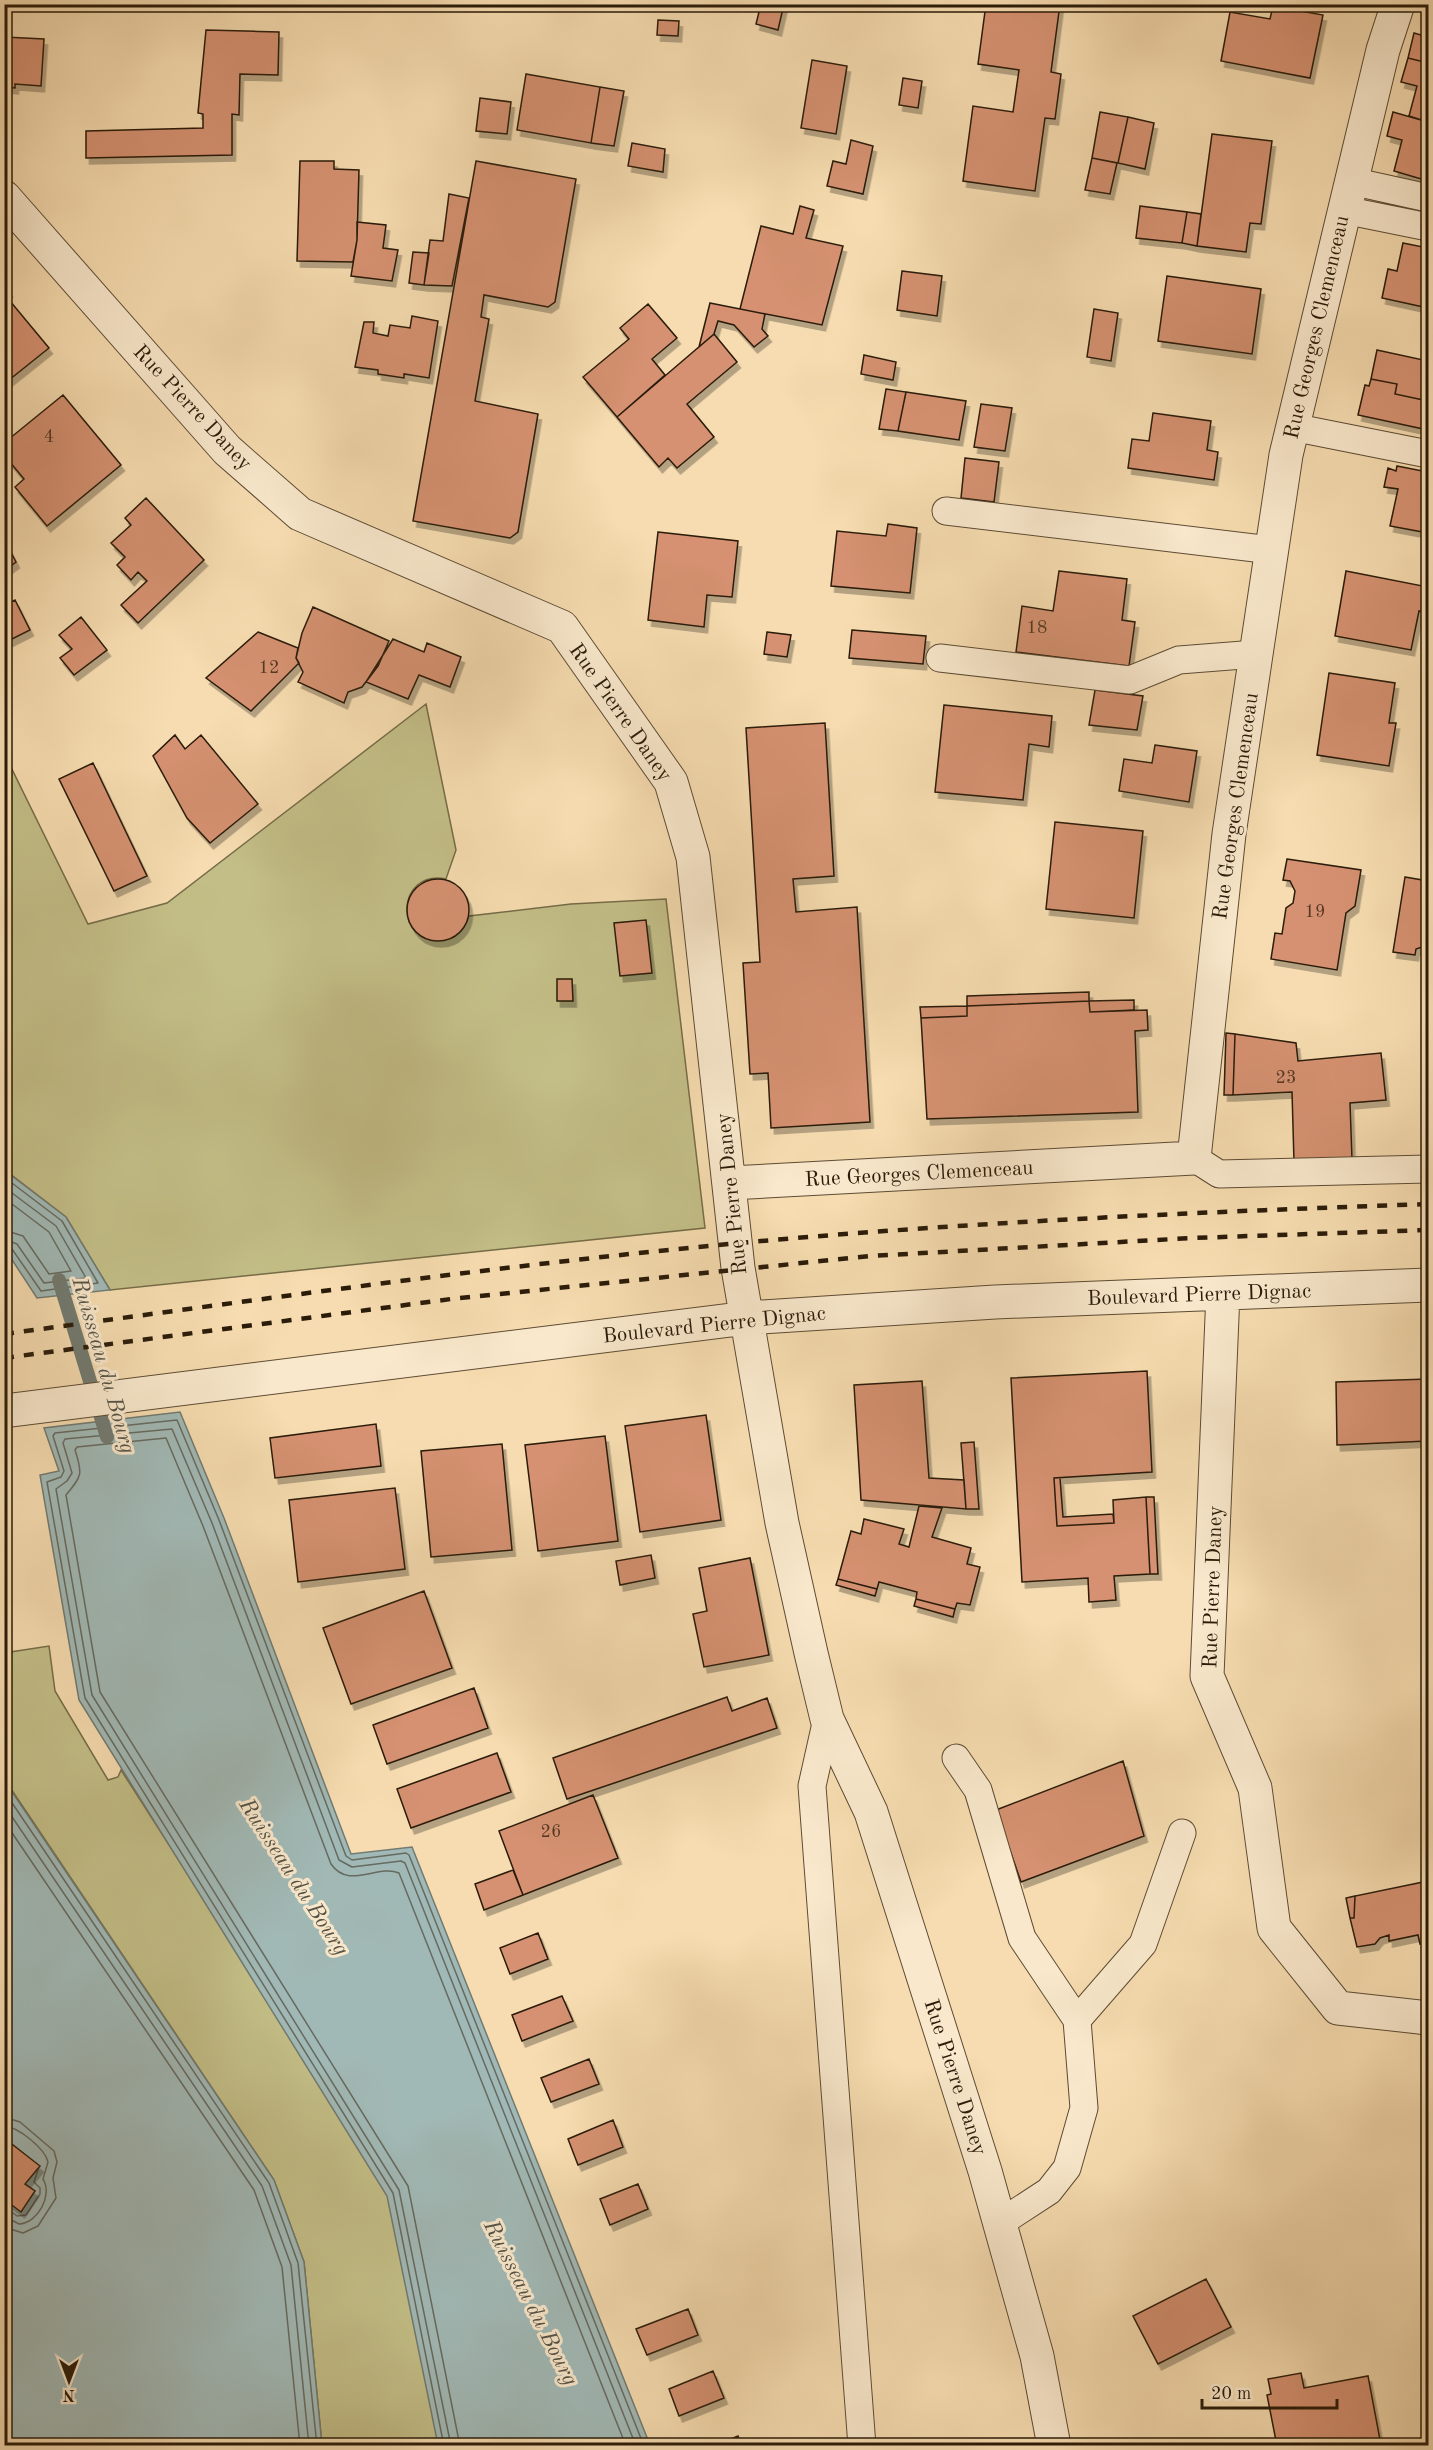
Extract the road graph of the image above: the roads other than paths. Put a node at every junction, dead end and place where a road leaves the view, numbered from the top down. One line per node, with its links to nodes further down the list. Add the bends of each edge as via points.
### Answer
1 (1398, 4): 2 (street, Rue Georges Clemenceau)
2 (1348, 196): 4 (lane); 5 (lane); 6 (street, Rue Georges Clemenceau)
3 (4, 197): 14 (street, Rue Pierre Daney, via 227,450 300,514 562,627 568,635 671,782 693,857)
4 (1428, 198)
5 (1428, 227)
6 (1292, 427): 7 (lane); 9 (street, Rue Georges Clemenceau)
7 (1428, 454)
8 (946, 511): 9 (lane)
9 (1272, 550): 10 (street, Rue Georges Clemenceau)
10 (1256, 654): 11 (lane, via 1179,660 1130,680); 12 (street, Rue Georges Clemenceau, via 1229,834)
11 (940, 658)
12 (1194, 1158): 13 (lane, via 1220,1174); 14 (street, Rue Georges Clemenceau)
13 (1428, 1169)
14 (730, 1184): 17 (street, Rue Pierre Daney)
15 (1428, 1285): 16 (street, Boulevard Pierre Dignac)
16 (1223, 1293): 17 (street, Boulevard Pierre Dignac); 22 (street, Rue Pierre Daney, via 1207,1676 1256,1788 1274,1928 1338,2008)
17 (747, 1318): 18 (street, Boulevard Pierre Dignac); 19 (street, Rue Pierre Daney, via 782,1523)
18 (4, 1411)
19 (827, 1719): 24 (street, Rue Pierre Daney, via 871,1812); 25 (lane, Rue Pierre Daney, via 812,1786)
20 (956, 1758): 23 (lane, via 978,1790 1022,1938)
21 (1182, 1833): 23 (lane, via 1143,1944)
22 (1428, 2018)
23 (1077, 2020): 24 (lane, via 1084,2108 1067,2168 1049,2191)
24 (1000, 2223): 26 (street, Rue Pierre Daney, via 1037,2356)
25 (862, 2445)
26 (1054, 2445)

